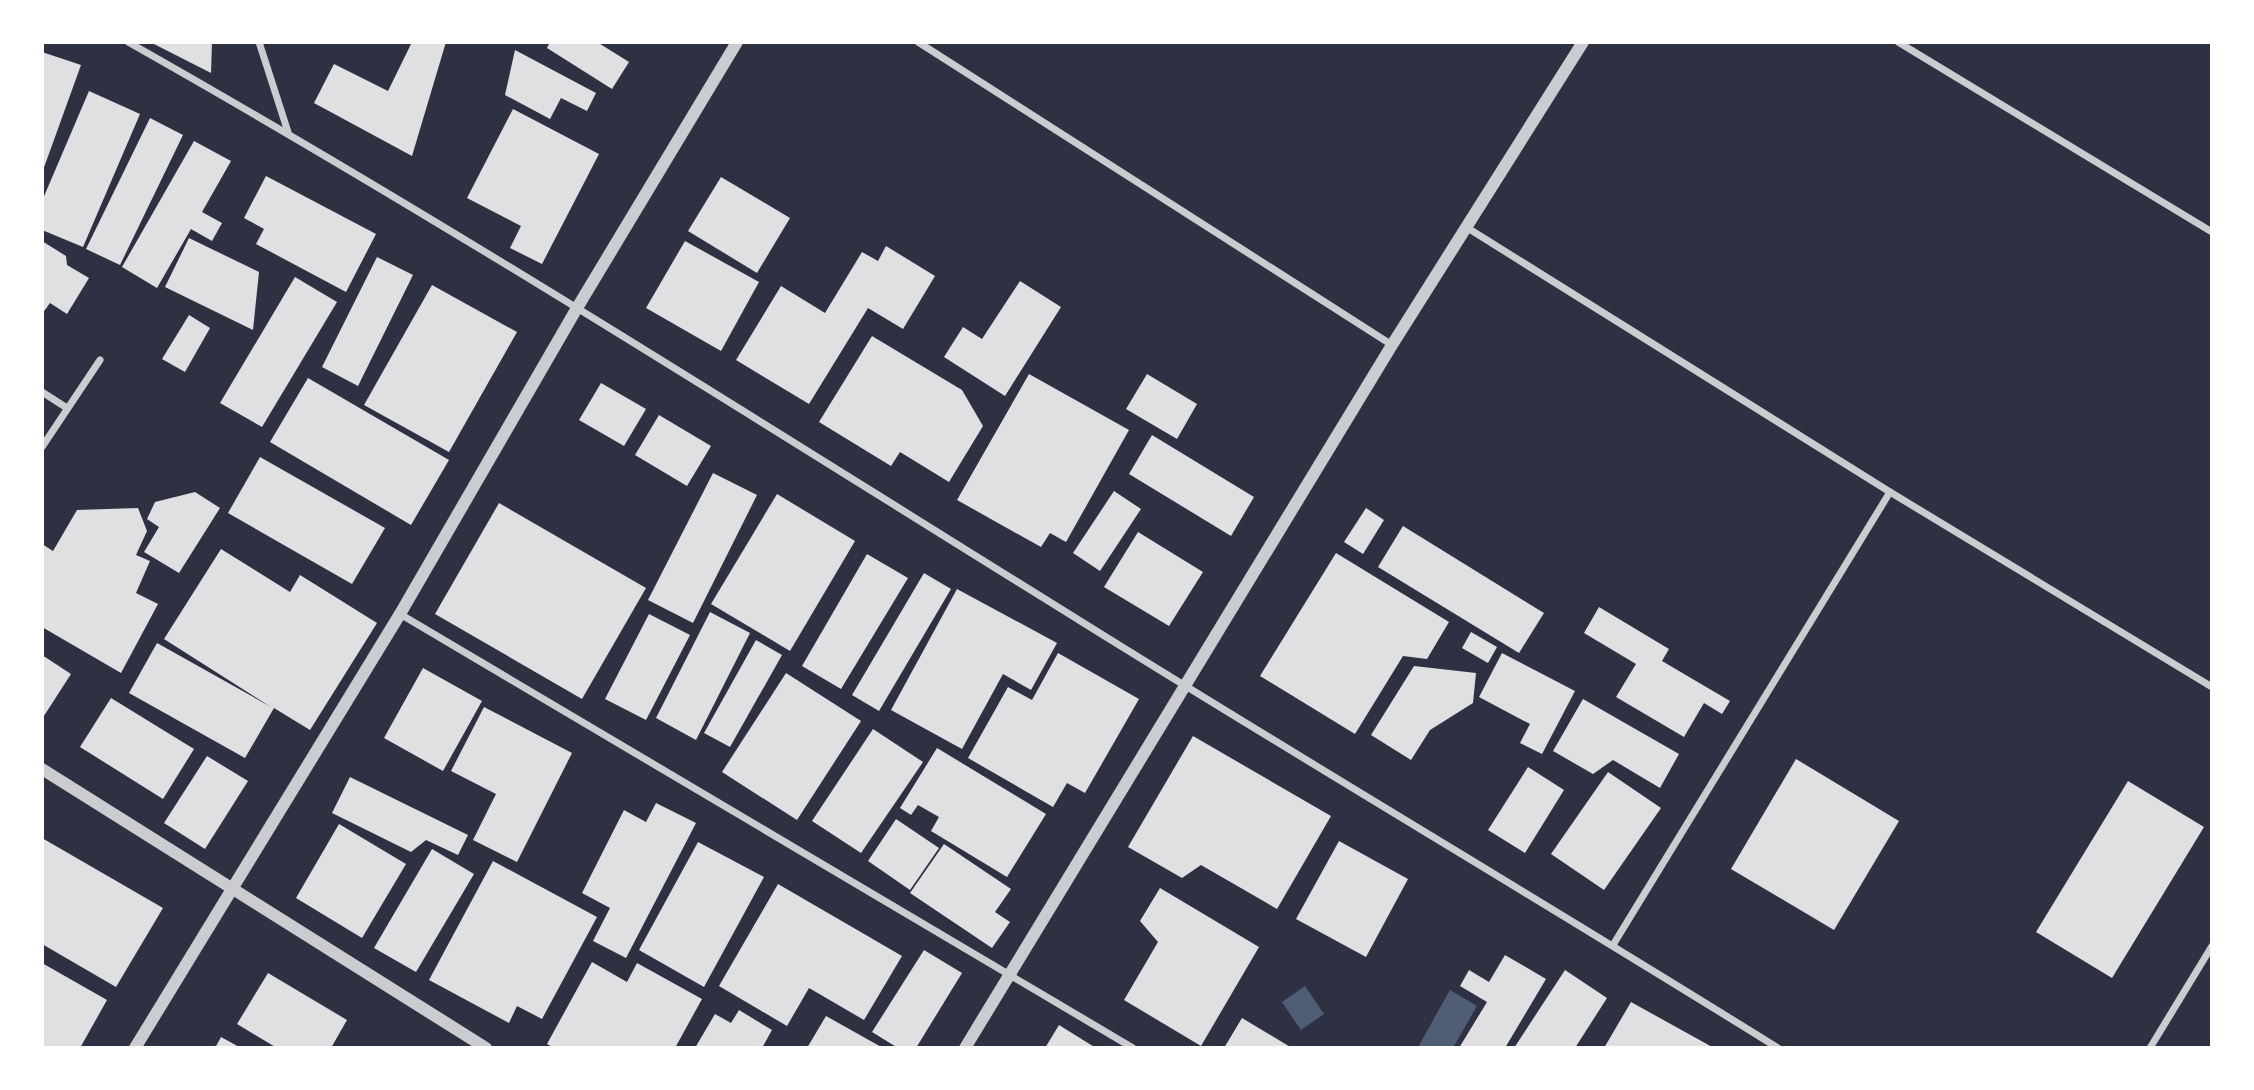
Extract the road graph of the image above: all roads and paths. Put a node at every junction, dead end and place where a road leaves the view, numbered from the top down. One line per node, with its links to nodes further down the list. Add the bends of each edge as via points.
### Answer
1 (128, 42): 7 (street)
2 (259, 42): 7 (street)
3 (737, 42): 10 (street)
4 (918, 42): 11 (street)
5 (1583, 42): 8 (street)
6 (1898, 42): 9 (street)
7 (288, 132): 10 (street)
8 (1466, 227): 11 (street); 16 (street)
9 (2212, 232)
10 (577, 308): 17 (street); 18 (street)
11 (1392, 345): 18 (street)
12 (100, 360): 14 (street)
13 (42, 392): 14 (street)
14 (67, 408): 15 (street)
15 (42, 447)
16 (1890, 492): 19 (street); 22 (street)
17 (400, 614): 21 (street); 24 (street)
18 (1185, 687): 22 (street); 24 (street)
19 (2212, 687)
20 (42, 769): 21 (street)
21 (234, 889): 25 (street); 26 (street)
22 (1613, 945): 29 (street)
23 (2212, 946): 30 (street)
24 (1009, 974): 27 (street); 28 (street)
25 (135, 1048)
26 (486, 1048)
27 (965, 1048)
28 (1133, 1048)
29 (1778, 1048)
30 (2150, 1048)

